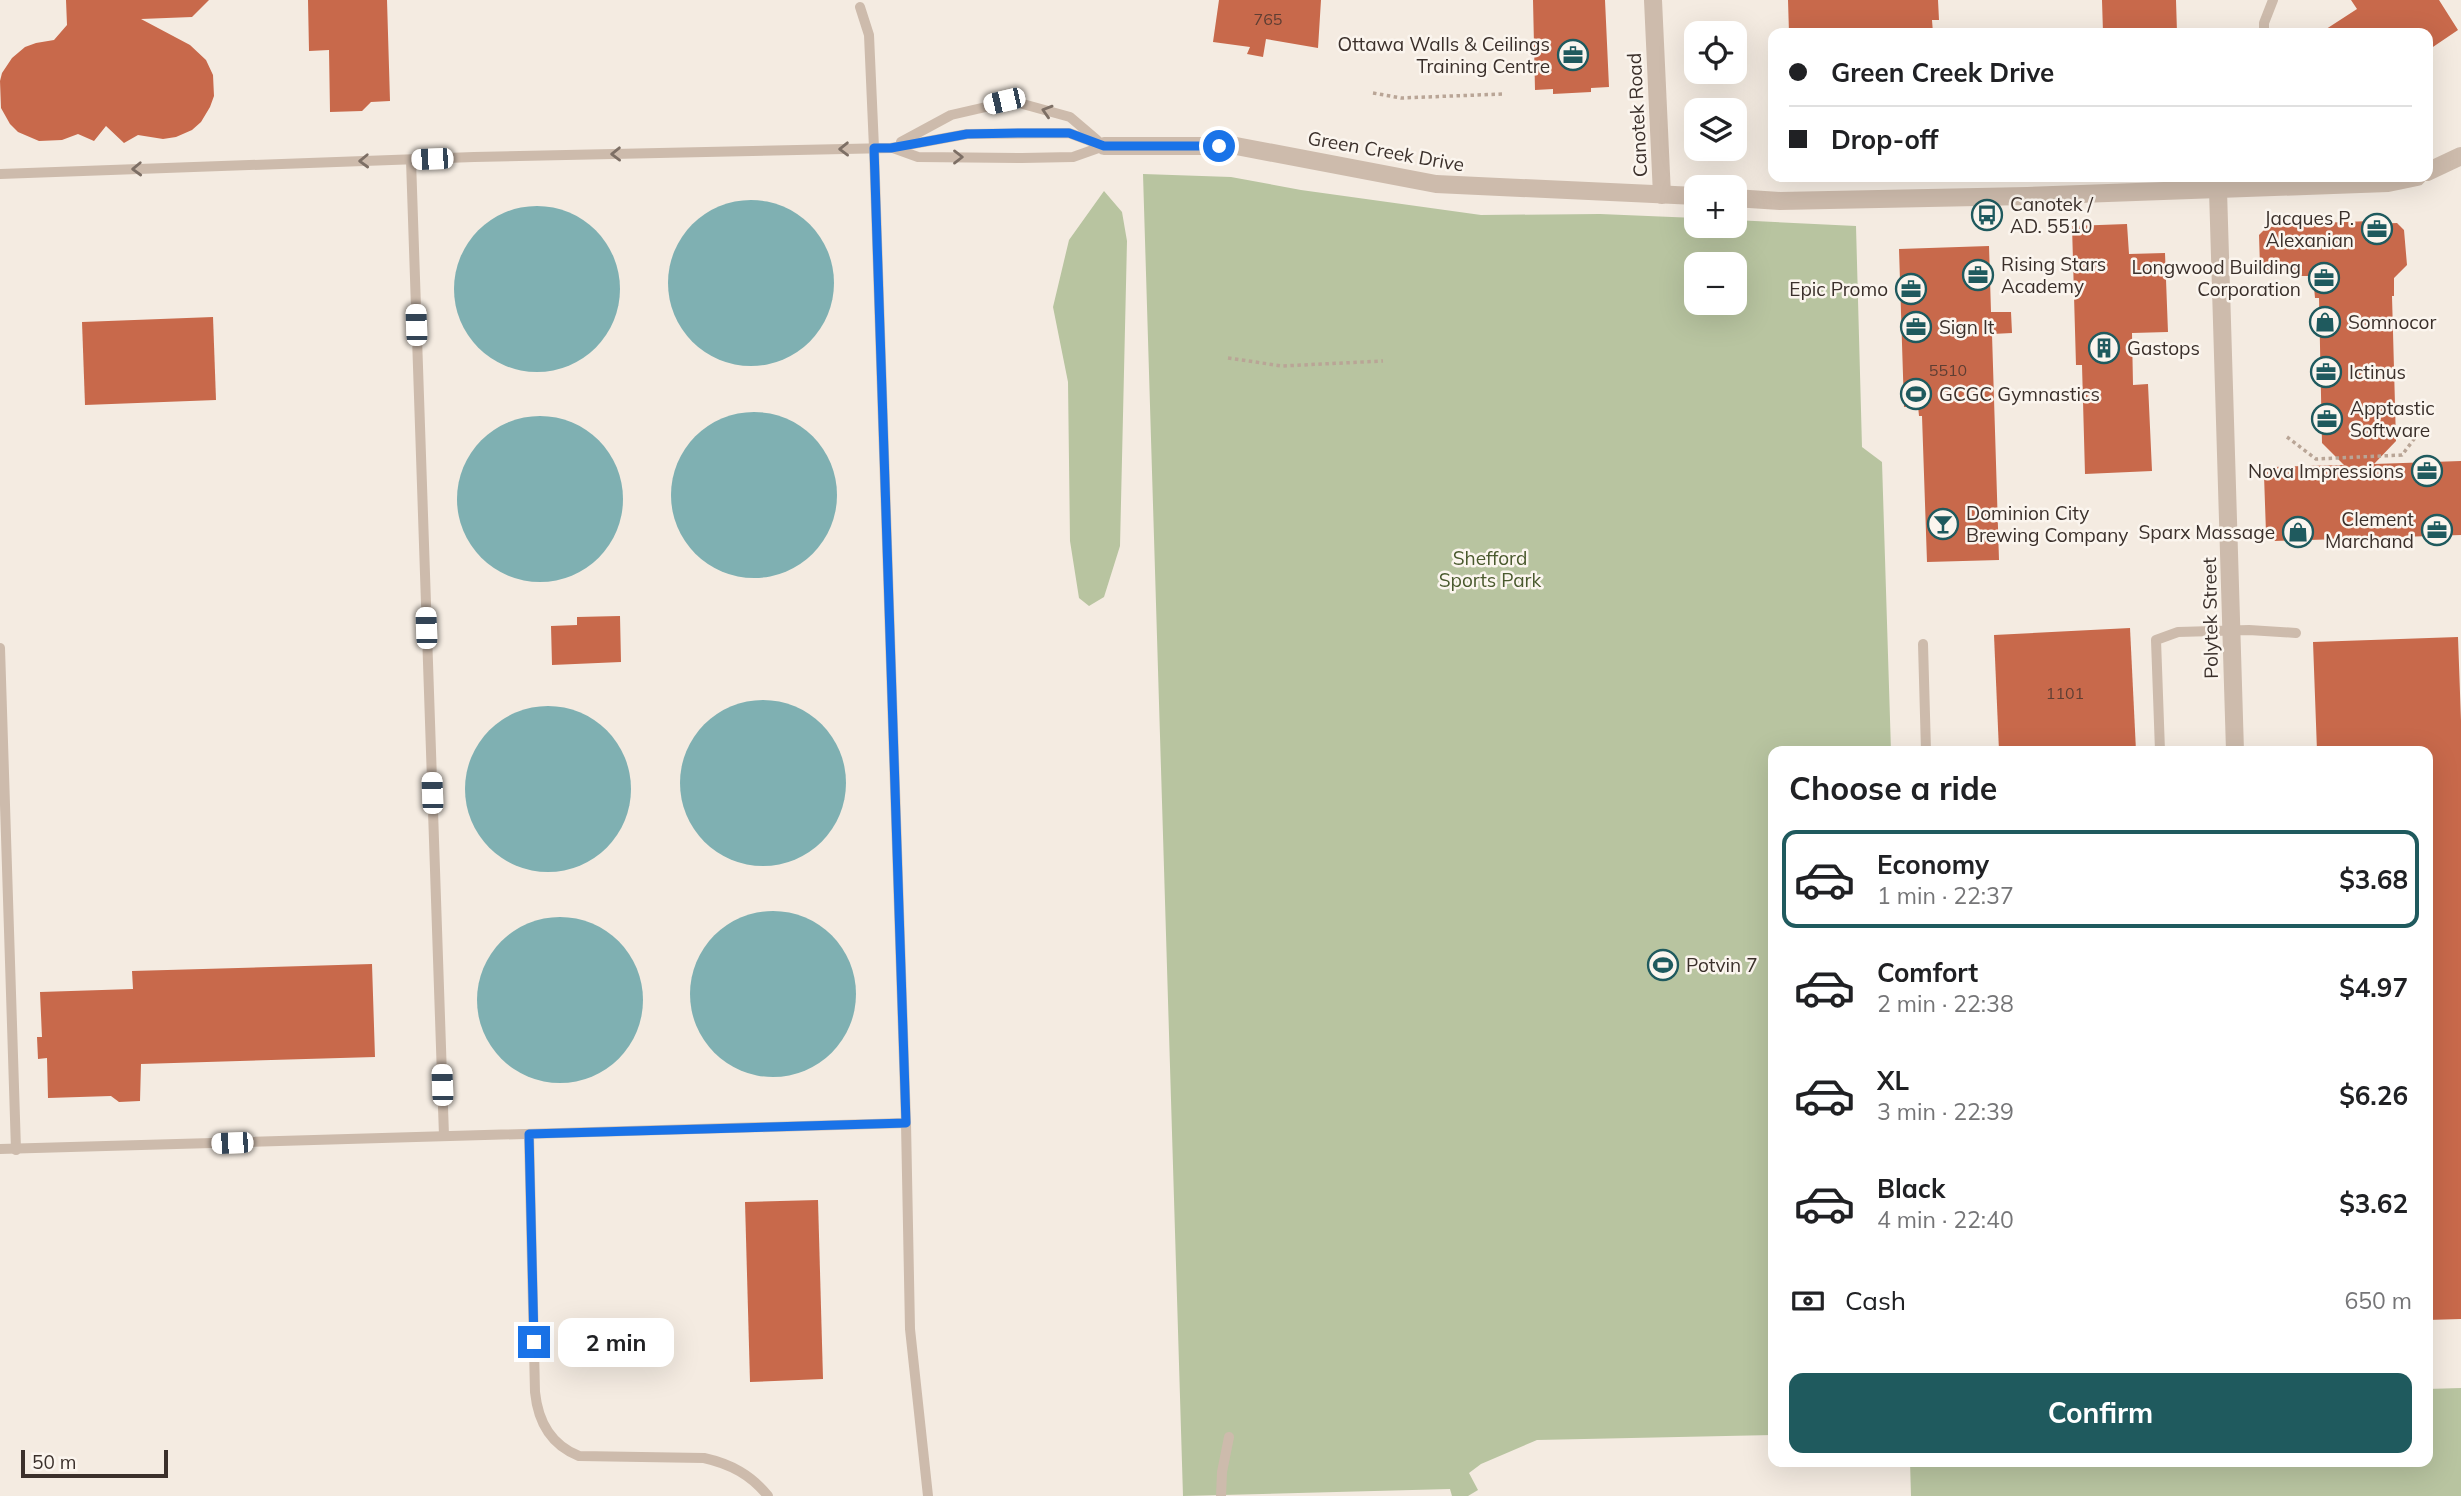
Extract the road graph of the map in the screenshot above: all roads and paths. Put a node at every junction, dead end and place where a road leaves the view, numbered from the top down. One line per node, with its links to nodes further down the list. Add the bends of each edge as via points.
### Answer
1 (1653, 0): 18 (street, Canotek Road)
2 (2273, 0): 4 (lane)
3 (860, 7): 8 (lane, via 869,34)
4 (2264, 28)
5 (1373, 93): 6 (path, via 1401,98)
6 (1503, 94)
7 (1104, 146): 9 (lane, one-way to 7, via 918,157 1022,158 1073,156); 9 (lane, via 1069,133 967,134); 9 (lane, one-way to 9, via 1070,117 1012,101 951,115); 18 (street, Green Creek Drive, via 1236,146 1436,184)
8 (874, 148): 9 (lane); 11 (lane, one-way to 11); 32 (lane)
9 (891, 148)
10 (2461, 156): 12 (street)
11 (411, 160): 13 (lane, one-way to 13); 34 (lane)
12 (2433, 169)
13 (0, 174)
14 (2263, 182): 17 (street)
15 (2328, 182): 16 (street)
16 (2393, 182)
17 (2218, 190): 20 (street); 25 (street, Polytek Street)
18 (1662, 194): 19 (street, Canotek Road)
19 (1684, 195)
20 (1747, 199)
21 (1228, 358): 22 (path, via 1282,366)
22 (1383, 361)
23 (2424, 426): 24 (path, via 2402,455 2316,459)
24 (2287, 437)
25 (2230, 632): 26 (lane); 30 (lane, via 2178,632 2156,640); 31 (street, Polytek Street)
26 (2296, 633)
27 (1923, 644): 29 (lane)
28 (0, 648): 36 (lane)
29 (1926, 746)
30 (2160, 746)
31 (2235, 746)
32 (906, 1123): 33 (lane); 39 (lane, via 910,1329)
33 (529, 1134): 34 (lane); 38 (lane, via 537,1408 553,1440 579,1456 717,1461 739,1470)
34 (444, 1136): 36 (lane)
35 (0, 1149): 36 (lane)
36 (16, 1150)
37 (1229, 1437): 40 (lane)
38 (768, 1496)
39 (928, 1496)
40 (1221, 1496)

